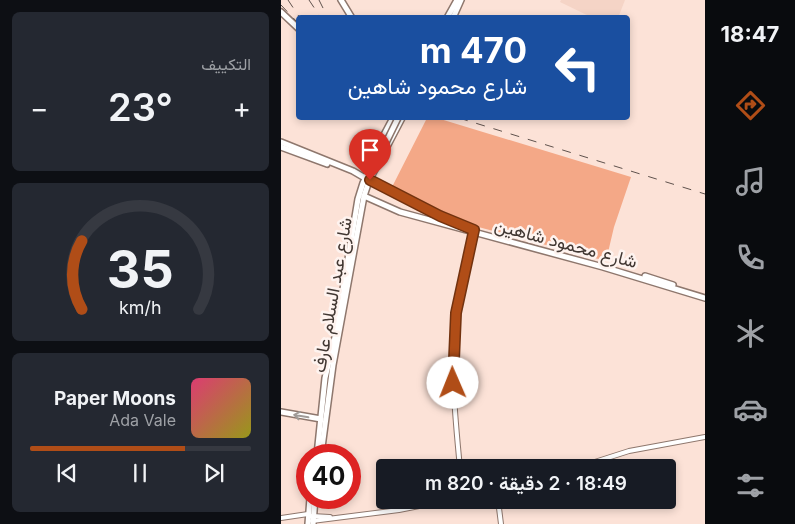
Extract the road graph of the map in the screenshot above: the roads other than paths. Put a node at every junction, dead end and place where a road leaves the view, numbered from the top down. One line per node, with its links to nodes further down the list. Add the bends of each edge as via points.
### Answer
1 (341, 0): 5 (main road)
2 (457, 0): 6 (main road)
3 (461, 0): 7 (main road)
4 (281, 12): 8 (main road)
5 (350, 15)
6 (450, 15)
7 (451, 15)
8 (296, 26)
9 (395, 120): 12 (main road)
10 (396, 120): 18 (main road, bridge)
11 (397, 120): 13 (main road, شارع عبد السلام عارف)
12 (387, 128): 13 (main road); 17 (main road, via 364,172)
13 (395, 131): 18 (main road, شارع عبد السلام عارف)
14 (281, 142): 16 (main road, شارع محمود شاهين)
15 (281, 146): 16 (main road, شارع محمود شاهين)
16 (289, 147): 17 (main road, شارع محمود شاهين); 18 (main road, شارع محمود شاهين)
17 (355, 172): 18 (main road, شارع محمود شاهين)
18 (366, 180): 19 (main road, شارع عبد السلام عارف); 20 (main road, شارع محمود شاهين); 25 (main road, شارع عبد السلام عارف)
19 (364, 196): 21 (main road, شارع محمود شاهين, via 397,211); 24 (main road, شارع عبد السلام عارف)
20 (433, 213): 21 (main road); 22 (main road, شارع محمود شاهين)
21 (431, 219): 22 (main road, شارع محمود شاهين)
22 (474, 231): 23 (main road, شارع محمود شاهين); 33 (street, via 453,338 453,394)
23 (705, 296)
24 (333, 365): 25 (main road, via 330,371); 26 (main road, شارع عبد السلام عارف)
25 (326, 370): 27 (main road, شارع عبد السلام عارف)
26 (332, 379): 27 (main road, via 328,378); 32 (main road, شارع عبد السلام عارف)
27 (323, 390): 29 (main road, شارع عبد السلام عارف)
28 (281, 412): 29 (main road, one-way to 28)
29 (321, 419): 31 (main road, شارع عبد السلام عارف)
30 (705, 438): 34 (street)
31 (318, 444)
32 (323, 444)
33 (459, 459)
34 (606, 459)
35 (404, 509): 38 (street)
36 (499, 509): 39 (street)
37 (281, 518): 38 (street)
38 (310, 520)
39 (501, 524)

